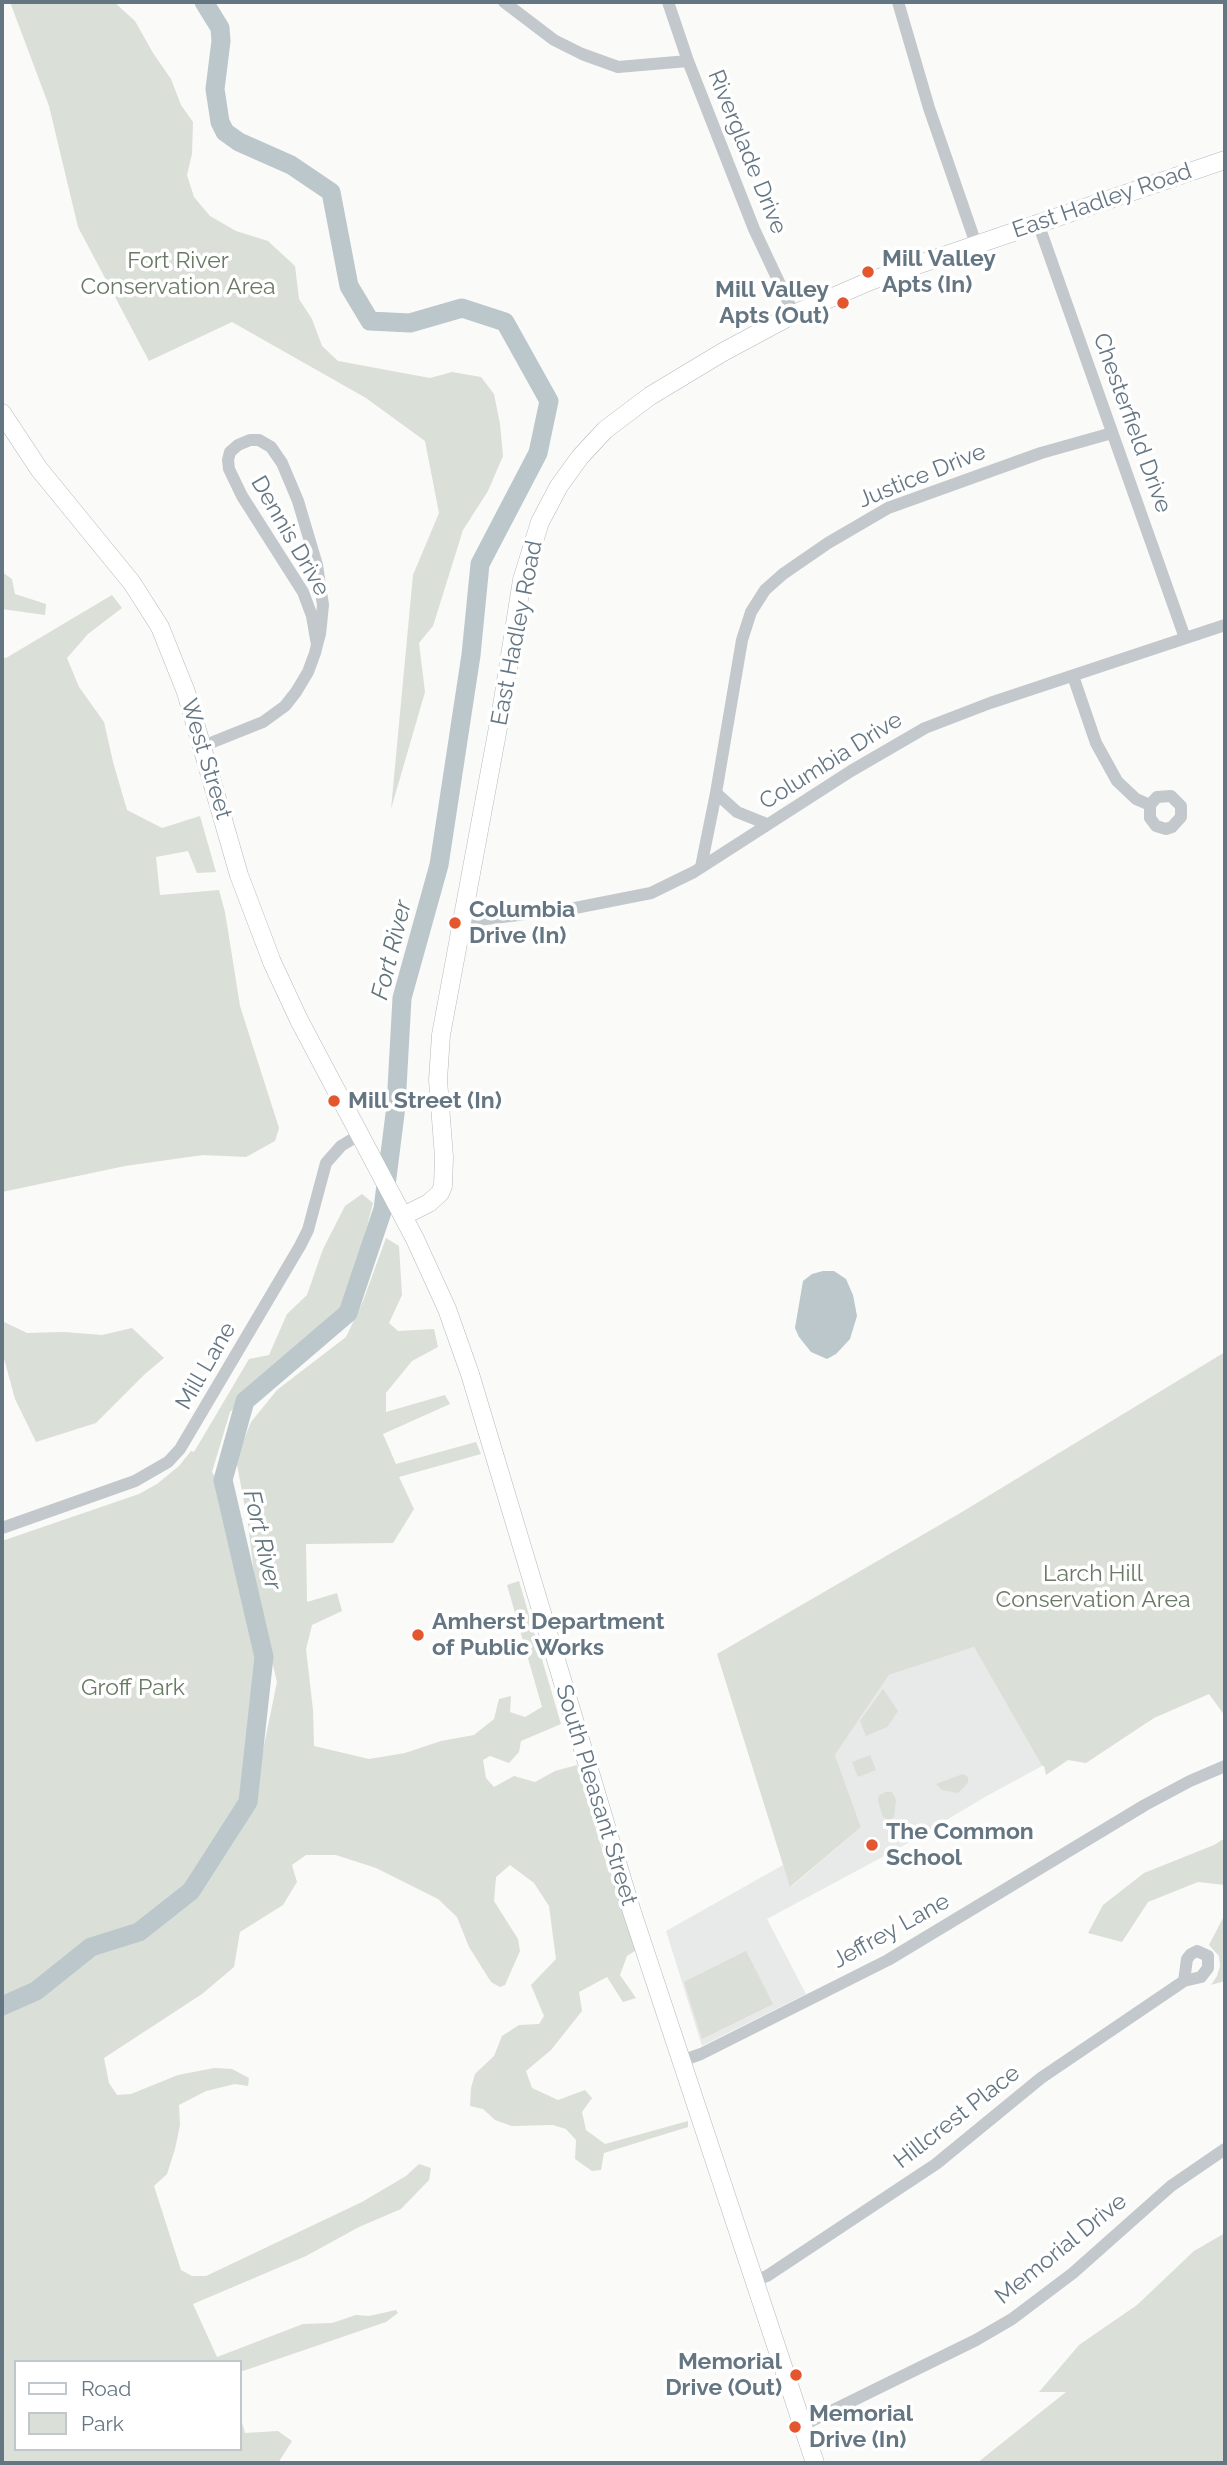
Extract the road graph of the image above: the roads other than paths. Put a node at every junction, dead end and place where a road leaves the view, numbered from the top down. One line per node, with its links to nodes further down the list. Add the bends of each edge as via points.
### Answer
1 (504, 2): 4 (street, via 554,40 618,67)
2 (668, 2): 4 (street, Riverglade Drive)
3 (898, 2): 7 (street)
4 (688, 61): 8 (street, Riverglade Drive, via 757,237)
5 (1225, 160): 6 (main road, East Hadley Road)
6 (1038, 223): 7 (main road, East Hadley Road); 10 (street, Chesterfield Drive)
7 (975, 244): 8 (main road, East Hadley Road)
8 (794, 314): 20 (main road, East Hadley Road, via 713,357 624,414 588,447 550,502 522,580)
9 (2, 412): 15 (main road, West Street, via 39,469 147,605 174,659)
10 (1112, 433): 12 (street, Chesterfield Drive); 16 (street, Justice Drive, via 1041,453 888,508 774,581 756,603 742,640)
11 (1225, 625): 12 (street, Columbia Drive)
12 (1185, 638): 14 (street, Columbia Drive)
13 (317, 645): 13 (street, Dennis Drive, via 322,595 306,523 277,454 264,441 250,440 232,450 229,469 305,597); 15 (street, Dennis Drive, via 306,677 285,706 263,722)
14 (1073, 676): 17 (street, via 1109,767 1126,791); 18 (street, Columbia Drive, via 926,728)
15 (204, 746): 21 (main road, West Street, via 239,875 265,947)
16 (716, 793): 18 (street, via 737,812); 19 (street, Justice Drive)
17 (1150, 805)
18 (767, 824): 19 (street, Columbia Drive)
19 (701, 867): 20 (street, Columbia Drive, via 641,895)
20 (462, 922): 22 (main road, East Hadley Road, via 439,1051 443,1186 429,1203)
21 (359, 1135): 22 (main road, South Pleasant Street); 23 (street, Mill Lane, via 326,1163 300,1246 180,1450 135,1481)
22 (399, 1210): 26 (main road, South Pleasant Street, via 435,1282 465,1358)
23 (2, 1528)
24 (1225, 1766): 26 (street, Jeffrey Lane, via 1145,1805 888,1960)
25 (1184, 1981): 28 (street, Hillcrest Place, via 1041,2078 936,2164)
26 (681, 2061): 28 (main road, South Pleasant Street)
27 (1225, 2149): 29 (street, Memorial Drive, via 1161,2194 1073,2273 1012,2319)
28 (754, 2281): 29 (main road, South Pleasant Street)
29 (803, 2425): 30 (main road, South Pleasant Street)
30 (815, 2463)

